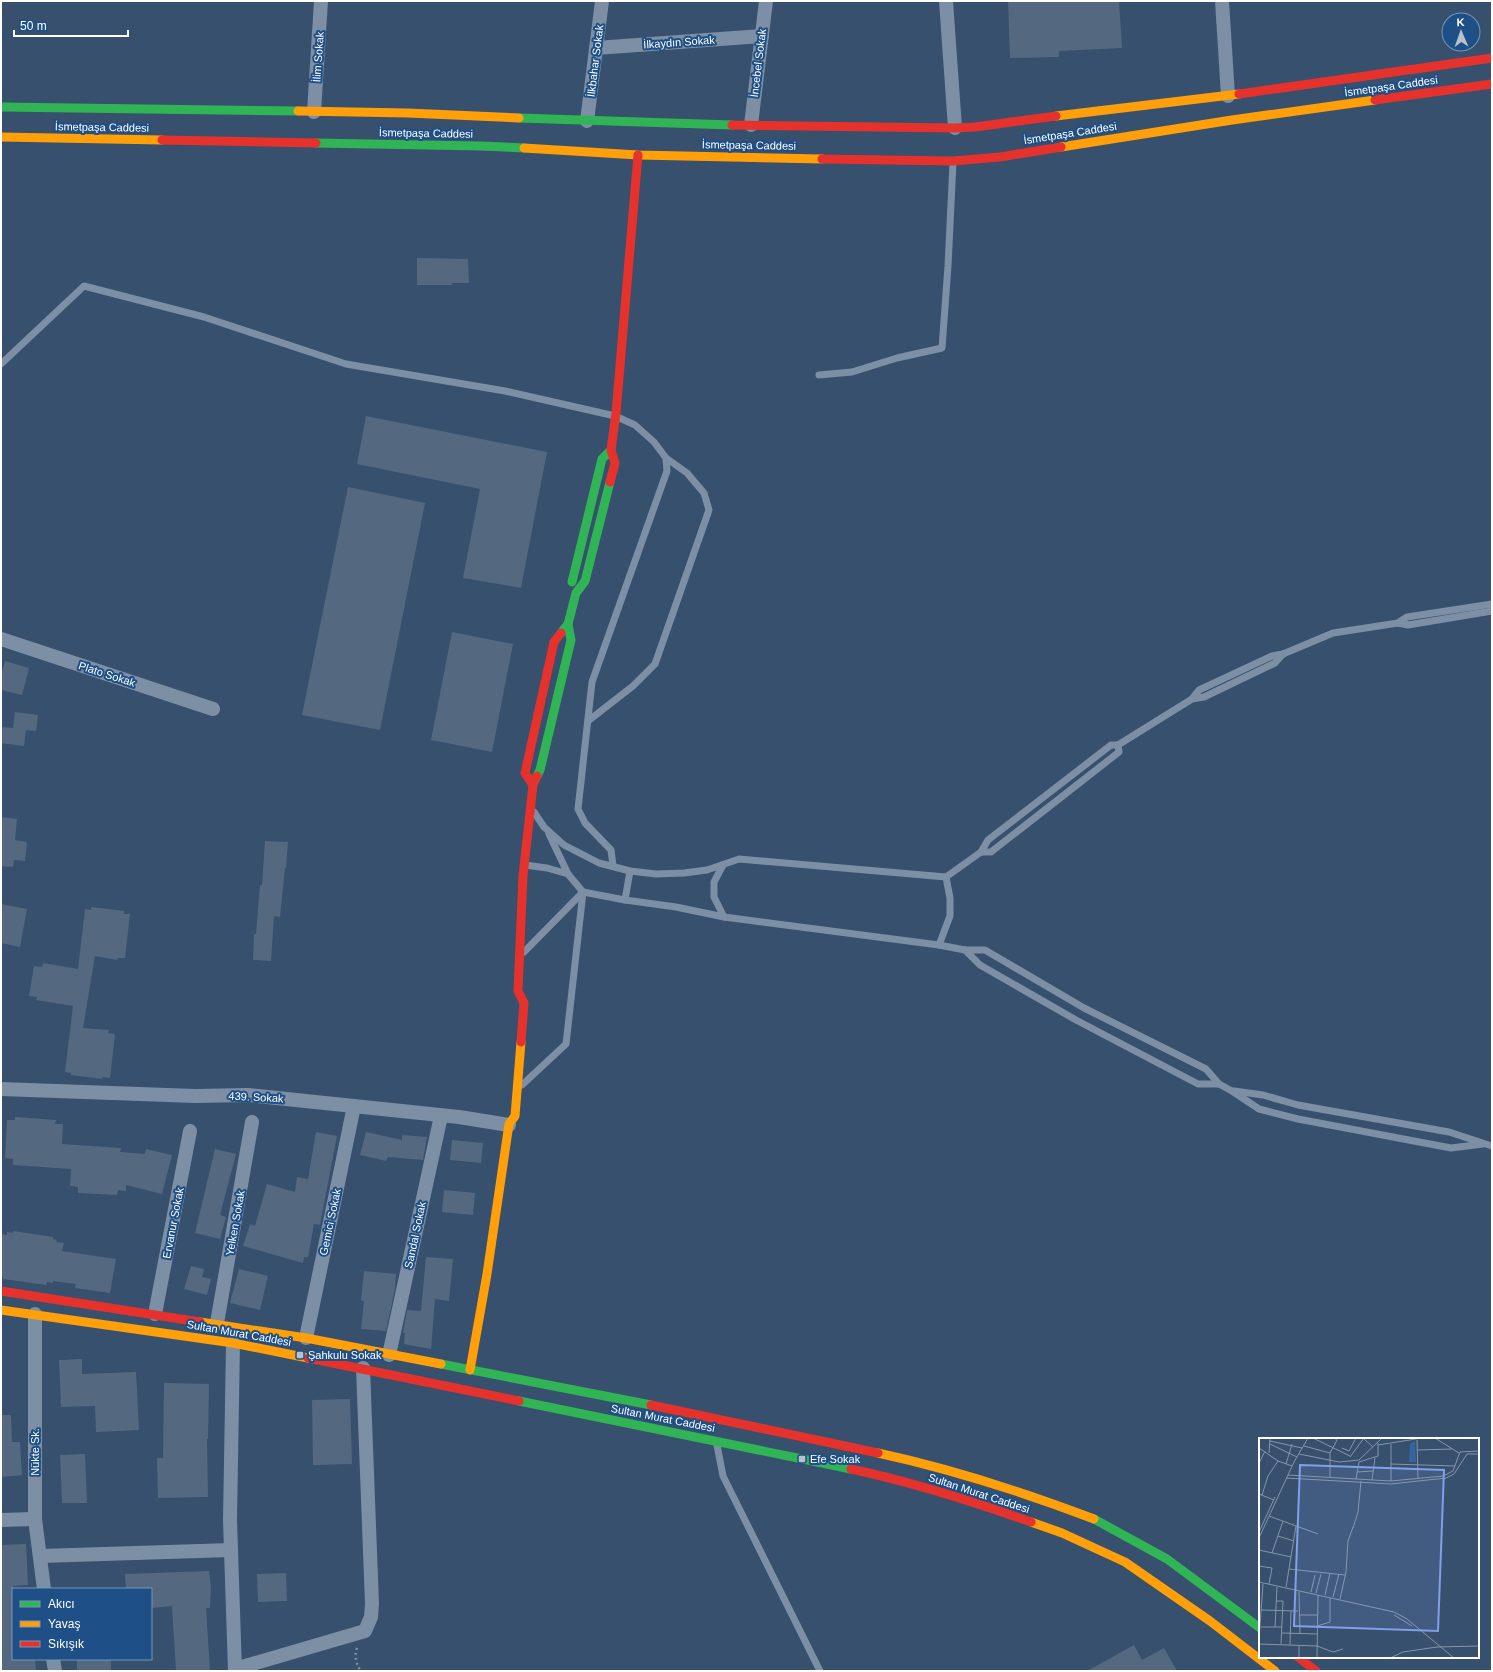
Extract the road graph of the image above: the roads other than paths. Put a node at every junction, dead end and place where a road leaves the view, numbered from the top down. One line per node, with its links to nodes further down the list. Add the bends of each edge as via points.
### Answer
1 (321, 1): 15 (street, İlim Sokak)
2 (602, 1): 7 (street, İlkbahar Sokak)
3 (766, 1): 6 (street, İncebel Sokak)
4 (946, 1): 20 (street)
5 (1222, 1): 12 (street)
6 (762, 36): 7 (street, İlkaydın Sokak); 19 (street, İncebel Sokak)
7 (596, 48): 16 (street, İlkbahar Sokak)
8 (1492, 58): 9 (main road, İsmetpaşa Caddesi)
9 (1439, 64): 10 (main road); 12 (main road, İsmetpaşa Caddesi)
10 (1441, 84): 11 (main road, İsmetpaşa Caddesi); 17 (main road, İsmetpaşa Caddesi)
11 (1492, 84)
12 (1228, 96): 13 (main road, İsmetpaşa Caddesi)
13 (1175, 101): 17 (main road); 20 (main road, İsmetpaşa Caddesi)
14 (1, 107): 15 (main road, İsmetpaşa Caddesi, via 105,112)
15 (314, 116): 16 (main road, İsmetpaşa Caddesi, via 408,113)
16 (588, 121): 18 (main road, İsmetpaşa Caddesi)
17 (1178, 121): 25 (main road, İsmetpaşa Caddesi, via 1000,157)
18 (641, 122): 19 (main road, İsmetpaşa Caddesi); 21 (main road)
19 (751, 125): 20 (main road, İsmetpaşa Caddesi)
20 (955, 131)
21 (640, 133)
22 (1, 137): 24 (main road, İsmetpaşa Caddesi, via 103,135 313,139)
23 (639, 144): 24 (main road)
24 (638, 155): 25 (main road, İsmetpaşa Caddesi); 28 (main road)
25 (954, 157): 27 (lane, via 942,348 852,372)
26 (1, 364): 28 (lane, via 84,286 204,317 346,364 505,392)
27 (819, 375)
28 (615, 416): 29 (main road); 30 (lane, via 635,424)
29 (611, 450): 31 (main road, via 615,463 610,486 585,580); 31 (main road, via 602,460 572,580)
30 (666, 458): 38 (lane, via 667,471 592,682); 38 (lane, via 687,473 704,492 709,510 655,664 633,686)
31 (576, 593): 35 (main road)
32 (1492, 604): 34 (lane, via 1406,617)
33 (1492, 611): 34 (lane, via 1408,625)
34 (1398, 623): 39 (lane, via 1333,634 1283,654 1275,663 1204,697 1192,699)
35 (568, 624): 40 (main road, via 571,640 540,770); 40 (main road, via 554,642 525,773)
36 (1, 639): 37 (street, Plato Sokak)
37 (213, 709)
38 (588, 721): 46 (lane, via 578,809 585,823 611,850)
39 (1118, 745): 43 (lane, via 1110,745 988,840); 43 (lane, via 1119,752 1004,843 991,852)
40 (533, 785): 41 (main road)
41 (531, 807): 42 (lane); 44 (main road)
42 (544, 827): 46 (lane, via 564,845 599,863); 48 (lane)
43 (981, 852): 49 (lane)
44 (525, 865): 48 (lane); 55 (main road)
45 (723, 865): 47 (lane, via 684,873 656,874); 49 (lane, via 739,859); 52 (lane, via 714,882 714,897)
46 (613, 866): 47 (lane)
47 (630, 870): 51 (lane)
48 (568, 874): 50 (lane)
49 (946, 876): 53 (lane, via 950,916)
50 (583, 892): 51 (lane); 55 (lane); 60 (lane, via 566,1044)
51 (625, 900): 52 (lane, via 676,906)
52 (724, 917): 53 (lane)
53 (939, 945): 54 (lane)
54 (965, 950): 58 (lane, via 980,965 1076,1020 1198,1084); 58 (lane, via 985,950 1084,1008 1206,1069)
55 (520, 956): 56 (main road)
56 (518, 991): 57 (main road); 60 (main road, via 524,1003)
57 (511, 1001)
58 (1219, 1084): 61 (lane)
59 (1, 1089): 62 (street, 439. Sokak, via 187,1096 248,1095)
60 (517, 1090): 65 (main road, via 515,1116)
61 (1232, 1091): 67 (lane, via 1449,1132); 67 (lane, via 1259,1109 1298,1119 1451,1148)
62 (354, 1106): 63 (street, 439. Sokak); 74 (street, Gemici Sokak)
63 (441, 1116): 65 (street, 439. Sokak); 76 (street, Sandal Sokak)
64 (252, 1122): 73 (street, Yelken Sokak)
65 (507, 1122): 78 (main road, via 487,1274)
66 (190, 1131): 72 (street, Ervanur Sokak)
67 (1483, 1144): 68 (lane)
68 (1492, 1146)
69 (1, 1291): 72 (main road, Sultan Murat Caddesi)
70 (1, 1310): 71 (main road, Sultan Murat Caddesi)
71 (35, 1314): 75 (main road, Sultan Murat Caddesi); 80 (street, Nükte Sk.)
72 (155, 1314): 73 (main road, Sultan Murat Caddesi)
73 (217, 1323): 74 (main road, Sultan Murat Caddesi)
74 (306, 1338): 76 (main road, Sultan Murat Caddesi)
75 (233, 1343): 77 (main road, Sultan Murat Caddesi); 82 (street)
76 (389, 1355): 78 (main road, Sultan Murat Caddesi)
77 (363, 1368): 78 (main road, Sultan Murat Caddesi); 88 (street, via 371,1617 365,1631)
78 (469, 1380): 79 (main road, Sultan Murat Caddesi); 79 (main road)
79 (718, 1430): 85 (main road, via 892,1456 1026,1493 1101,1521 1167,1559); 90 (lane, via 723,1476); 91 (main road, Sultan Murat Caddesi, via 885,1476 1062,1532 1125,1562 1210,1621)
80 (34, 1519): 81 (street); 83 (street, Nükte Sk.)
81 (1, 1520)
82 (231, 1550): 83 (street); 88 (street)
83 (40, 1556): 84 (street, Nükte Sk.)
84 (44, 1588)
85 (1259, 1627)
86 (1299, 1658): 92 (main road)
87 (53, 1660): 89 (street)
88 (235, 1670)
89 (55, 1671)
90 (820, 1671)
91 (1274, 1671)
92 (1316, 1671)

